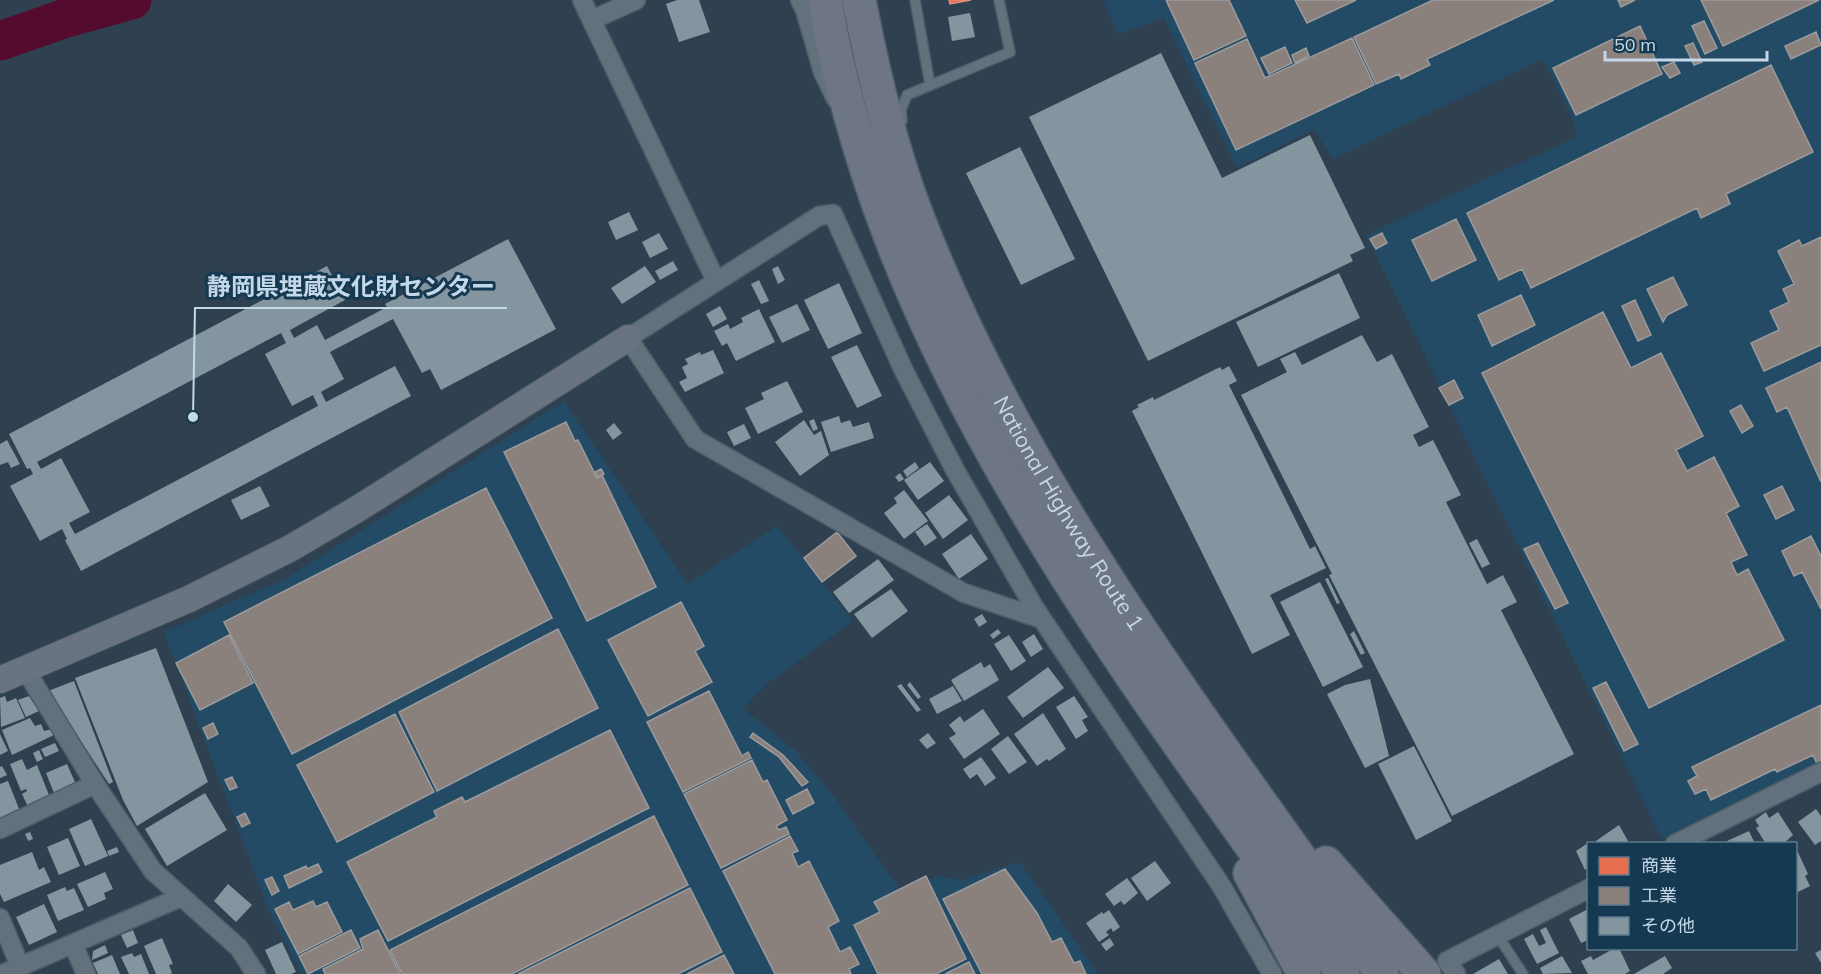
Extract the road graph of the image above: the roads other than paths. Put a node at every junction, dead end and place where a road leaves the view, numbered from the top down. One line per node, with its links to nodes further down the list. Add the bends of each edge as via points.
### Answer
1 (582, 0): 8 (street)
2 (636, 0): 8 (street)
3 (800, 0): 12 (street, via 824,72)
4 (825, 0): 12 (highway, National Highway Route 1)
5 (859, 0): 13 (highway, National Highway Route 1, via 871,62)
6 (915, 0): 9 (lane)
7 (999, 0): 9 (lane, via 1010,52)
8 (592, 20): 14 (street)
9 (930, 85): 10 (lane, via 907,94 901,110)
10 (903, 133)
11 (904, 144): 13 (lane)
12 (859, 146): 20 (highway, National Highway Route 1, via 886,227 916,297 993,453 1085,603)
13 (916, 215): 19 (highway, National Highway Route 1, via 978,353 1021,436 1114,588)
14 (716, 281): 15 (street); 16 (street, via 819,216 833,214 904,371 955,470)
15 (628, 338): 16 (street, via 695,439 964,592); 17 (street, via 291,548 189,600)
16 (1042, 619): 34 (street, via 1222,887)
17 (25, 669): 18 (street); 22 (street)
18 (0, 680)
19 (1210, 730): 37 (highway, National Highway Route 1); 38 (highway)
20 (1183, 748): 35 (highway); 36 (highway, National Highway Route 1)
21 (1821, 772): 24 (street)
22 (95, 784): 23 (street); 26 (street, via 153,871)
23 (0, 829)
24 (1677, 842)
25 (1587, 889): 28 (street)
26 (181, 897): 29 (street); 33 (street, via 239,948)
27 (0, 918): 30 (street)
28 (1498, 936): 39 (street, via 1447,962); 40 (lane)
29 (73, 944): 30 (street); 32 (street)
30 (20, 966): 31 (street)
31 (3, 974)
32 (86, 974)
33 (256, 974)
34 (1272, 974)
35 (1304, 974)
36 (1343, 974)
37 (1382, 974)
38 (1424, 974)
39 (1456, 974)
40 (1523, 974)

